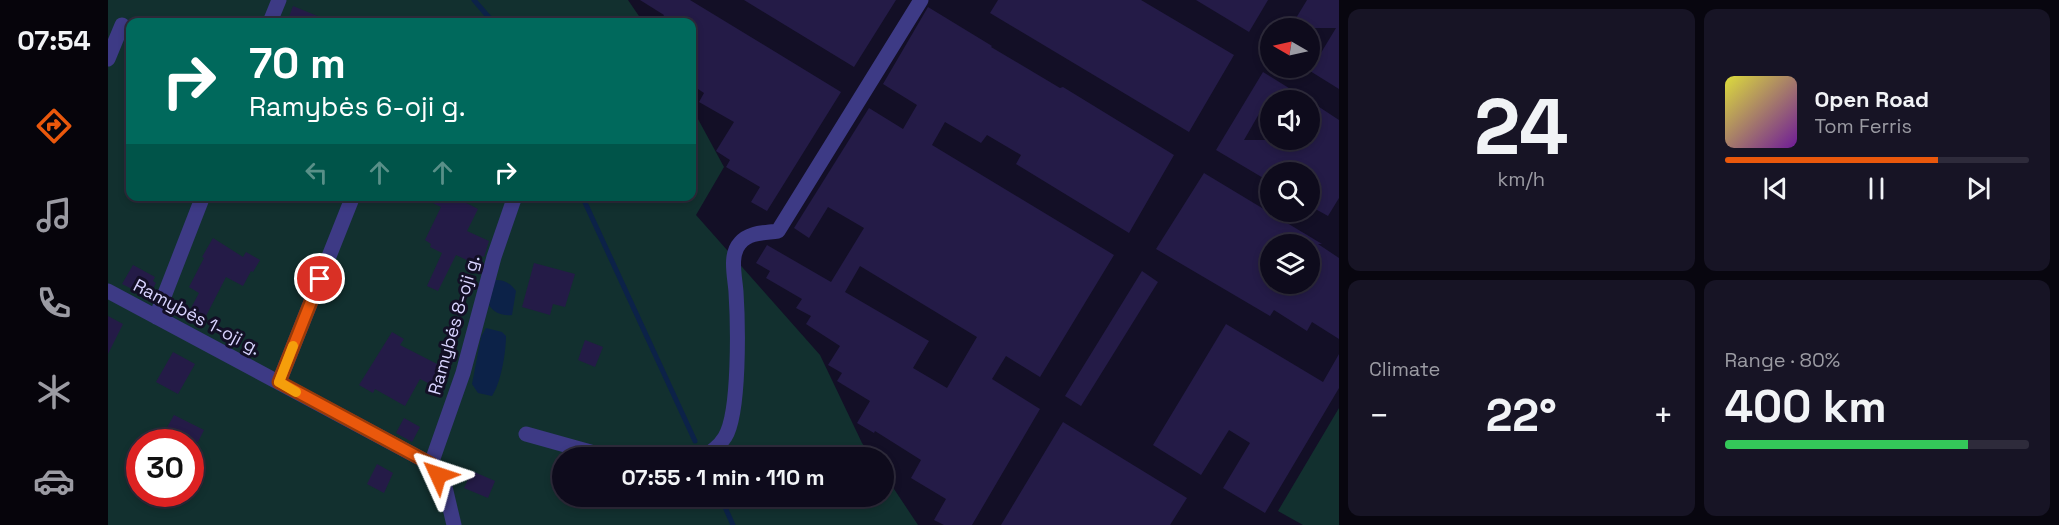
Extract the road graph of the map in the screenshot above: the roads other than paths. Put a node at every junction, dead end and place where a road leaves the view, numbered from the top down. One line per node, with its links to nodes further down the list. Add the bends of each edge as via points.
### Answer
1 (279, 0): 3 (street)
2 (921, 0): 14 (street, via 778,231 749,235 734,253 737,302 732,419)
3 (272, 18)
4 (122, 25): 5 (street)
5 (108, 59)
6 (201, 201): 10 (street)
7 (351, 201): 11 (street)
8 (513, 201): 15 (street, Ramybės 8-oji g., via 463,373)
9 (108, 291): 10 (street, Ramybės 1-oji g.)
10 (156, 317): 11 (street, Ramybės 1-oji g.)
11 (279, 382): 15 (street, Ramybės 1-oji g.)
12 (526, 434): 13 (street)
13 (573, 447)
14 (717, 447)
15 (431, 464): 16 (street, via 445,487)
16 (454, 525)

